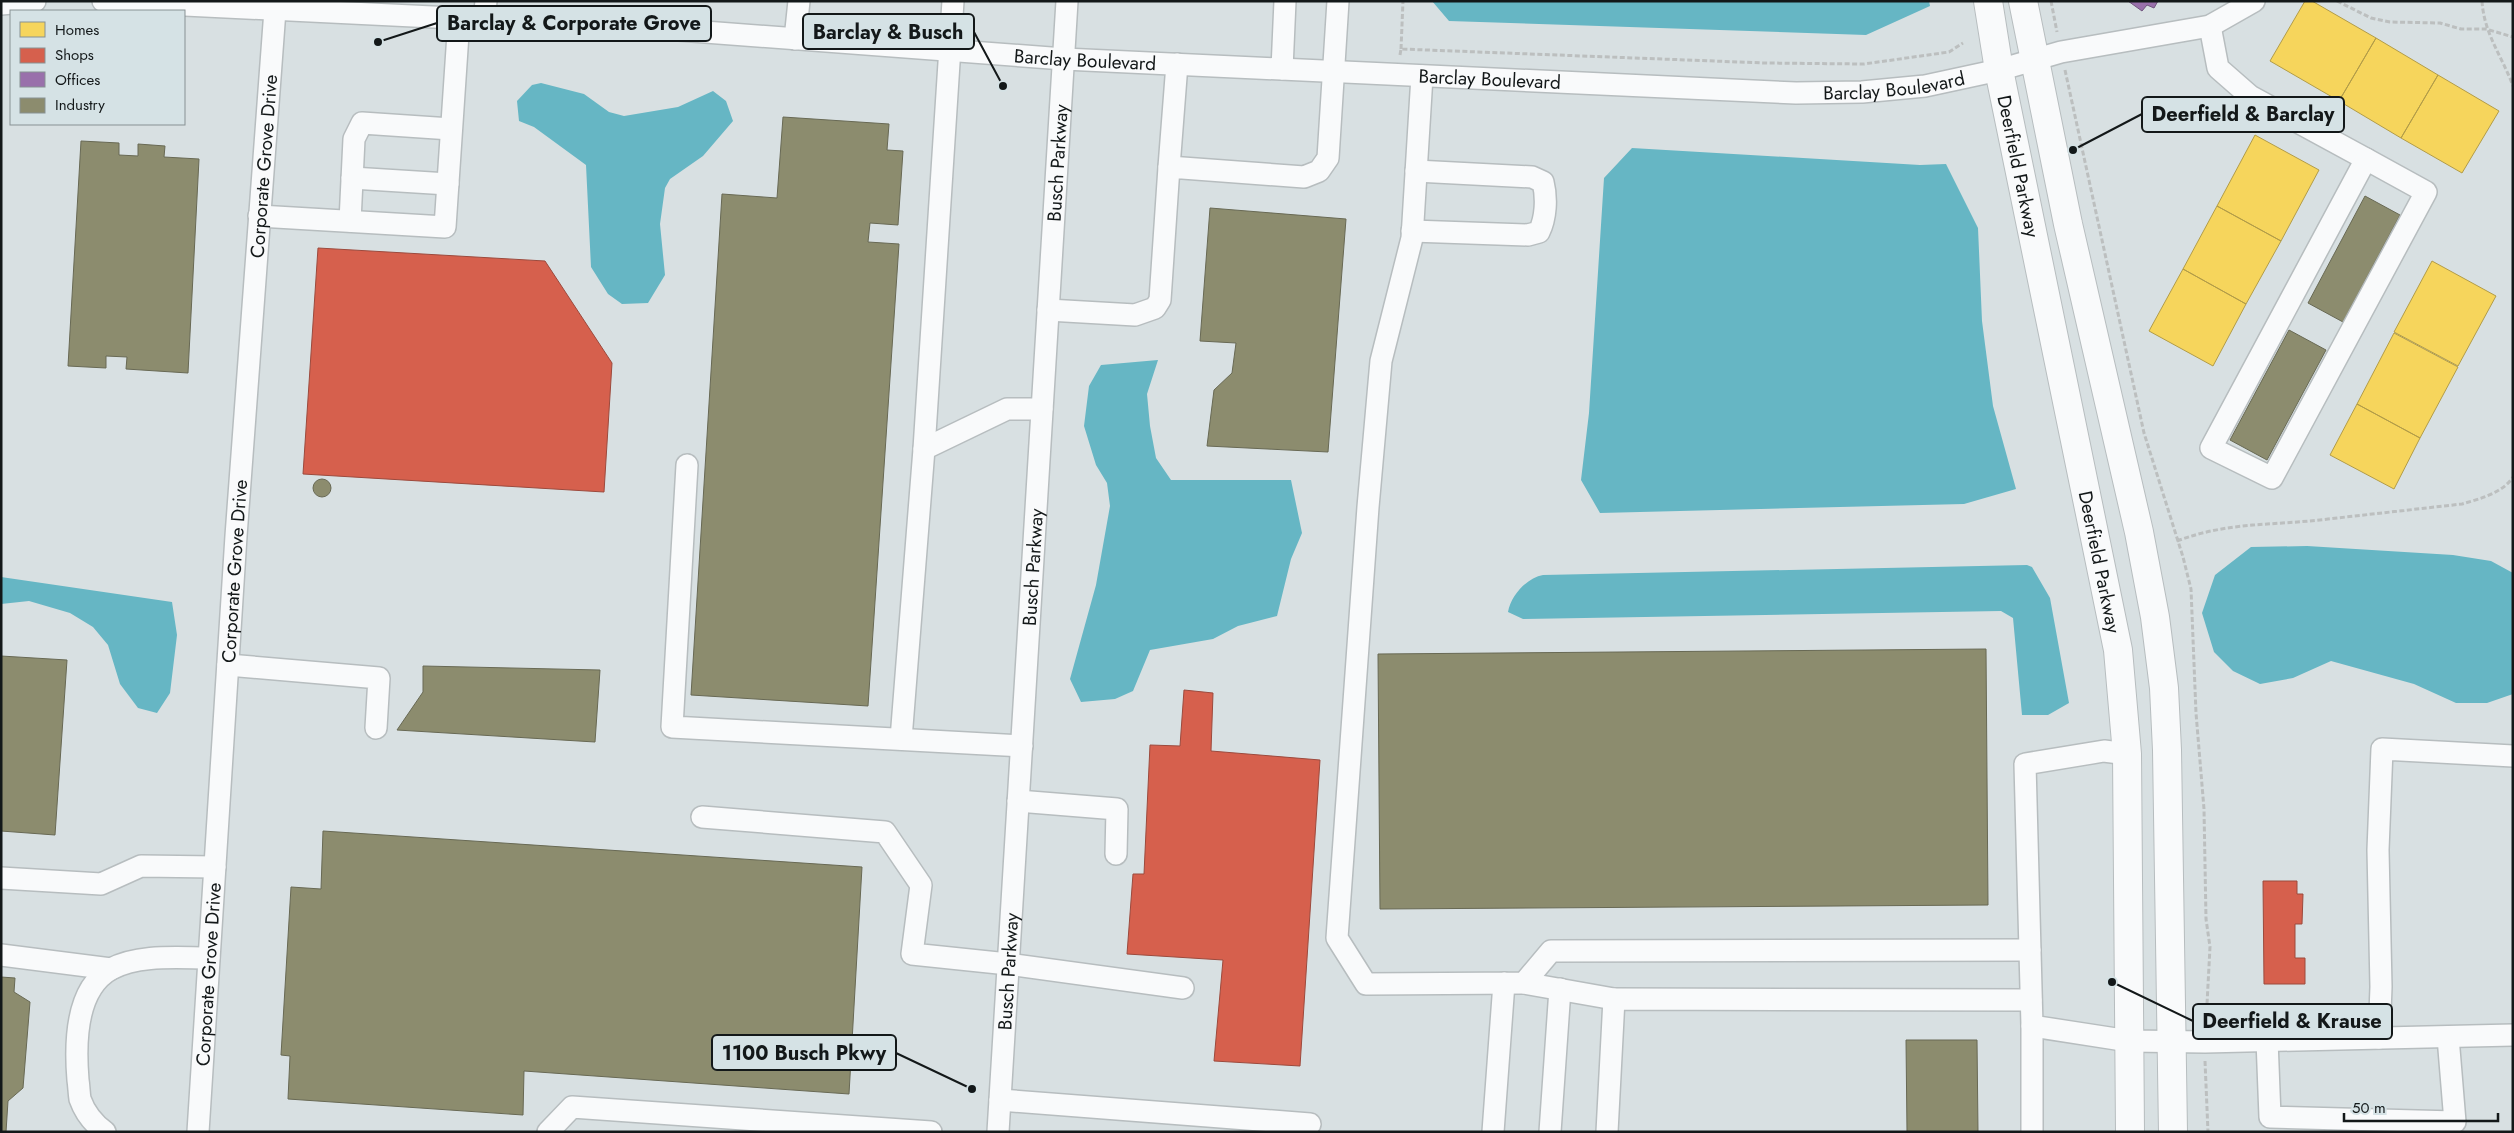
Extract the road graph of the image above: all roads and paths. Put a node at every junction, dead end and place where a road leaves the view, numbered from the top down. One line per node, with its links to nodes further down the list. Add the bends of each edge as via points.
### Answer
1 (35, 1): 14 (street)
2 (103, 1): 15 (street, Barclay Boulevard)
3 (799, 1): 21 (street)
4 (953, 1): 24 (street)
5 (1066, 1): 25 (street, Busch Parkway)
6 (1285, 1): 28 (street)
7 (1338, 1): 30 (street)
8 (1403, 1): 23 (path)
9 (1988, 1): 29 (main road, Deerfield Parkway)
10 (2023, 1): 26 (main road, Deerfield Parkway)
11 (2254, 1): 18 (street)
12 (2337, 1): 19 (path, via 2371,18 2390,22 2440,23 2461,29)
13 (2482, 1): 19 (path)
14 (1, 4)
15 (274, 10): 17 (street, Barclay Boulevard); 40 (street, Corporate Grove Drive)
16 (485, 10): 17 (street, Barclay Boulevard); 21 (street, Barclay Boulevard, via 639,27)
17 (459, 18): 34 (street)
18 (2210, 26): 26 (street, via 2061,52); 35 (street, via 2218,68 2250,96)
19 (2486, 30): 20 (path); 33 (path)
20 (2513, 37)
21 (795, 39): 24 (street, Barclay Boulevard)
22 (1963, 43): 23 (path, via 1949,52 1864,64)
23 (1401, 49): 31 (path)
24 (951, 50): 25 (street, Barclay Boulevard); 45 (street)
25 (1064, 59): 27 (street, Barclay Boulevard); 43 (street, Busch Parkway)
26 (2034, 60): 29 (street, Barclay Boulevard); 76 (main road, Deerfield Parkway, via 2155,617 2164,688 2167,750)
27 (1177, 64): 28 (street, Barclay Boulevard); 36 (street)
28 (1282, 69): 30 (street, Barclay Boulevard)
29 (2000, 70): 32 (street, Barclay Boulevard, via 1925,86 1862,92 1796,93); 53 (main road, Deerfield Parkway, via 2118,650)
30 (1334, 71): 31 (street, Barclay Boulevard); 36 (street, via 1328,158 1319,171 1304,176)
31 (1399, 75): 32 (street, Barclay Boulevard)
32 (1422, 76): 37 (street)
33 (2513, 86)
34 (451, 128): 38 (street, via 362,123 354,139); 39 (street)
35 (2366, 159): 35 (street, via 2426,192 2272,478 2211,448)
36 (1170, 167): 43 (street, via 1160,300 1155,308 1135,315)
37 (1416, 172): 42 (street); 42 (street, via 1532,177 1542,182 1545,192 1543,224 1539,232 1528,235)
38 (352, 178): 39 (street); 41 (street)
39 (448, 184): 41 (street, via 445,227)
40 (259, 216): 41 (street); 49 (street, Corporate Grove Drive)
41 (350, 221)
42 (1412, 231): 65 (street, via 1381,361 1337,938 1366,984)
43 (1048, 310): 44 (street, Busch Parkway)
44 (1042, 409): 45 (street, via 1007,409); 52 (street, Busch Parkway)
45 (924, 450): 51 (street)
46 (687, 465): 51 (street, via 672,727)
47 (2513, 477): 48 (path, via 2509,484 2483,498 2462,504 2248,524 2201,532)
48 (2177, 541)
49 (228, 665): 50 (street, via 379,678); 58 (street, Corporate Grove Drive)
50 (376, 728)
51 (901, 739): 52 (street)
52 (1022, 746): 55 (street, Busch Parkway)
53 (2127, 754): 60 (street, via 2104,752 2025,764); 75 (main road, Deerfield Parkway)
54 (2513, 756): 73 (street, via 2382,749 2378,850)
55 (1018, 801): 57 (street, via 1117,809); 63 (street, Busch Parkway)
56 (702, 817): 63 (street, via 885,832 921,884 912,954)
57 (1116, 854)
58 (215, 867): 59 (street, via 141,866 101,884); 62 (street, Corporate Grove Drive)
59 (1, 878)
60 (2030, 950): 65 (street, via 1551,951); 69 (street)
61 (1, 955): 64 (street)
62 (209, 958): 64 (street, via 158,958); 81 (street, Corporate Grove Drive)
63 (1008, 964): 66 (street); 77 (street, Busch Parkway)
64 (111, 969): 80 (street, via 97,980 84,1002 76,1063 80,1098 94,1124)
65 (1514, 983): 67 (street); 85 (street)
66 (1183, 988)
67 (1560, 989): 68 (street); 86 (street)
68 (1614, 999): 69 (street); 87 (street)
69 (2031, 1000): 70 (street)
70 (2032, 1026): 75 (street); 88 (street)
71 (2513, 1035): 72 (street)
72 (2448, 1037): 73 (street); 79 (street)
73 (2379, 1038): 74 (street)
74 (2267, 1040): 76 (street); 79 (street, via 2270,1117)
75 (2129, 1041): 76 (street); 89 (main road, Deerfield Parkway)
76 (2172, 1041): 90 (main road, Deerfield Parkway)
77 (1000, 1100): 78 (street); 84 (street, Busch Parkway)
78 (1310, 1124)
79 (2460, 1127)
80 (105, 1132)
81 (198, 1132)
82 (548, 1132): 83 (street, via 572,1107)
83 (931, 1132)
84 (998, 1132)
85 (1493, 1132)
86 (1550, 1132)
87 (1607, 1132)
88 (2032, 1132)
89 (2130, 1132)
90 (2173, 1132)

